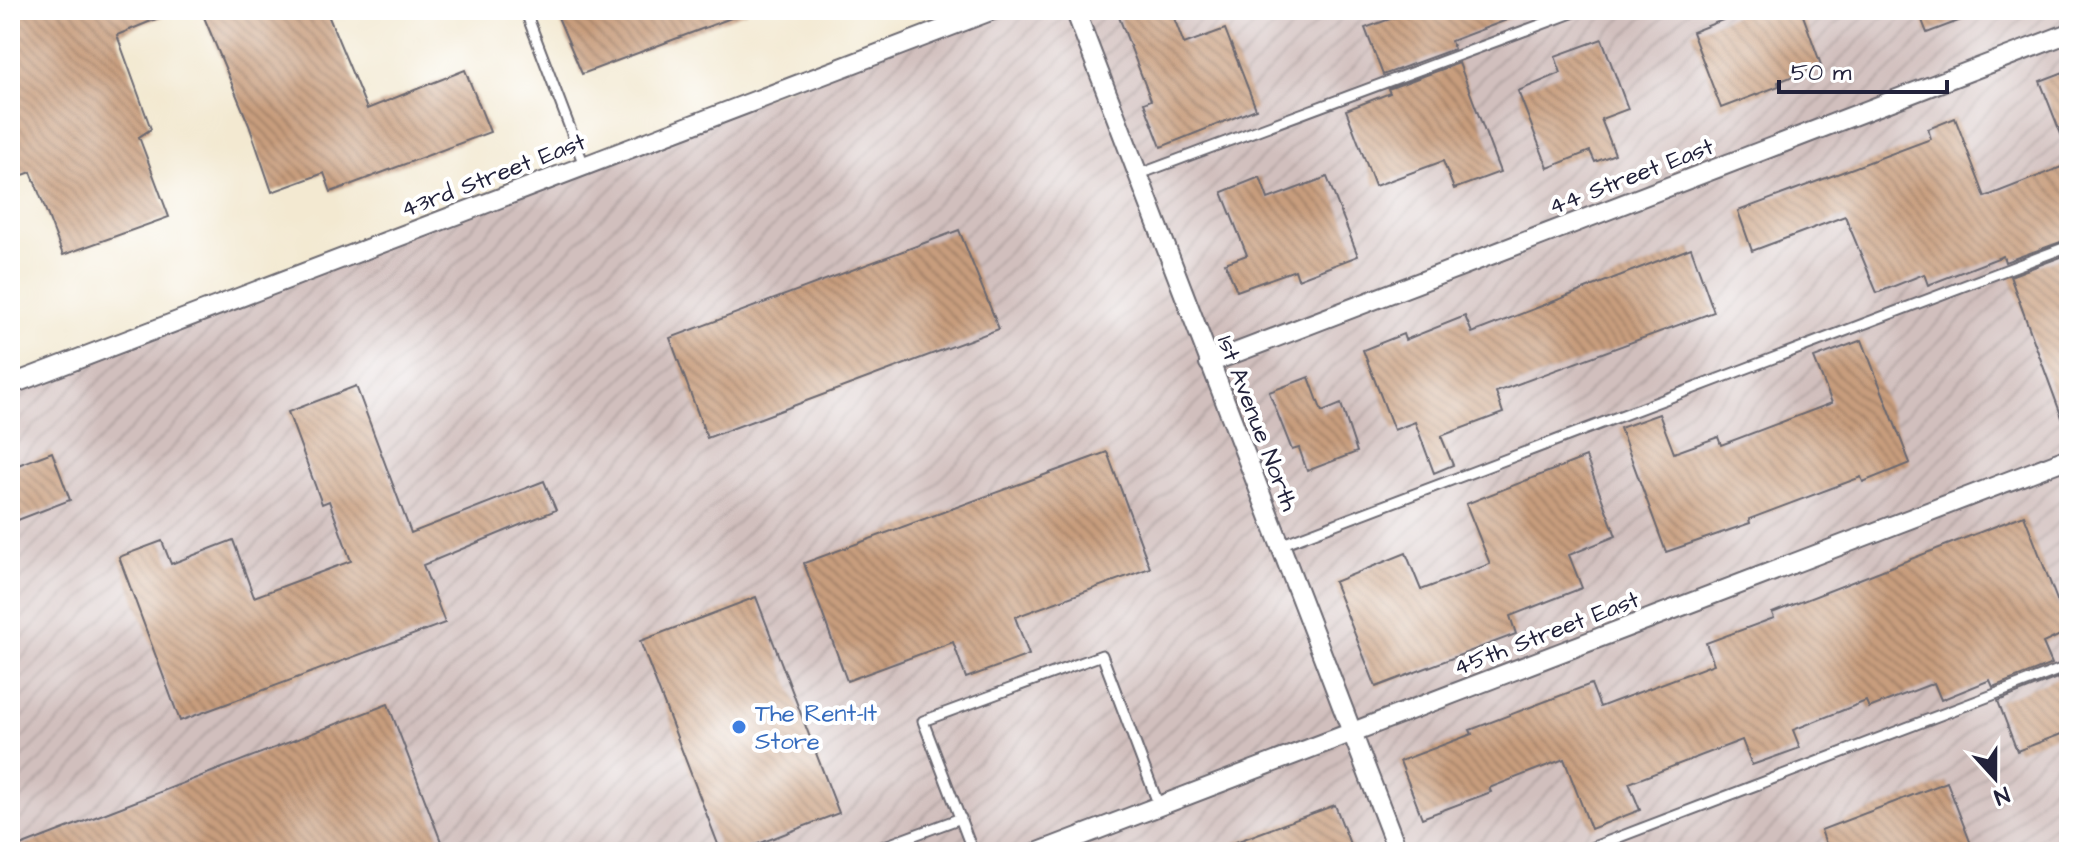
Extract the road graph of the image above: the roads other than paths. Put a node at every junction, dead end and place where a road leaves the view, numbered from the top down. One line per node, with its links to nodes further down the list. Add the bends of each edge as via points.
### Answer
1 (525, 10): 6 (lane)
2 (993, 10): 6 (street, 43rd Street East)
3 (1075, 10): 7 (street, 1st Avenue North)
4 (1580, 10): 7 (lane)
5 (2069, 33): 9 (street, 44 Street East)
6 (584, 165): 10 (street, 43rd Street East)
7 (1137, 175): 9 (street, 1st Avenue North)
8 (2069, 246): 12 (lane)
9 (1209, 363): 12 (street, 1st Avenue North)
10 (10, 385)
11 (2069, 458): 14 (street, 45th Street East)
12 (1280, 545): 14 (street, 1st Avenue North)
13 (2069, 666): 21 (lane)
14 (1352, 732): 15 (street, 45th Street East); 20 (street, 1st Avenue North)
15 (1159, 806): 16 (lane, via 1102,655 923,721); 19 (street, 45th Street East)
16 (961, 818): 17 (lane); 18 (lane)
17 (871, 851)
18 (973, 852)
19 (1039, 852)
20 (1398, 852)
21 (1580, 852)

